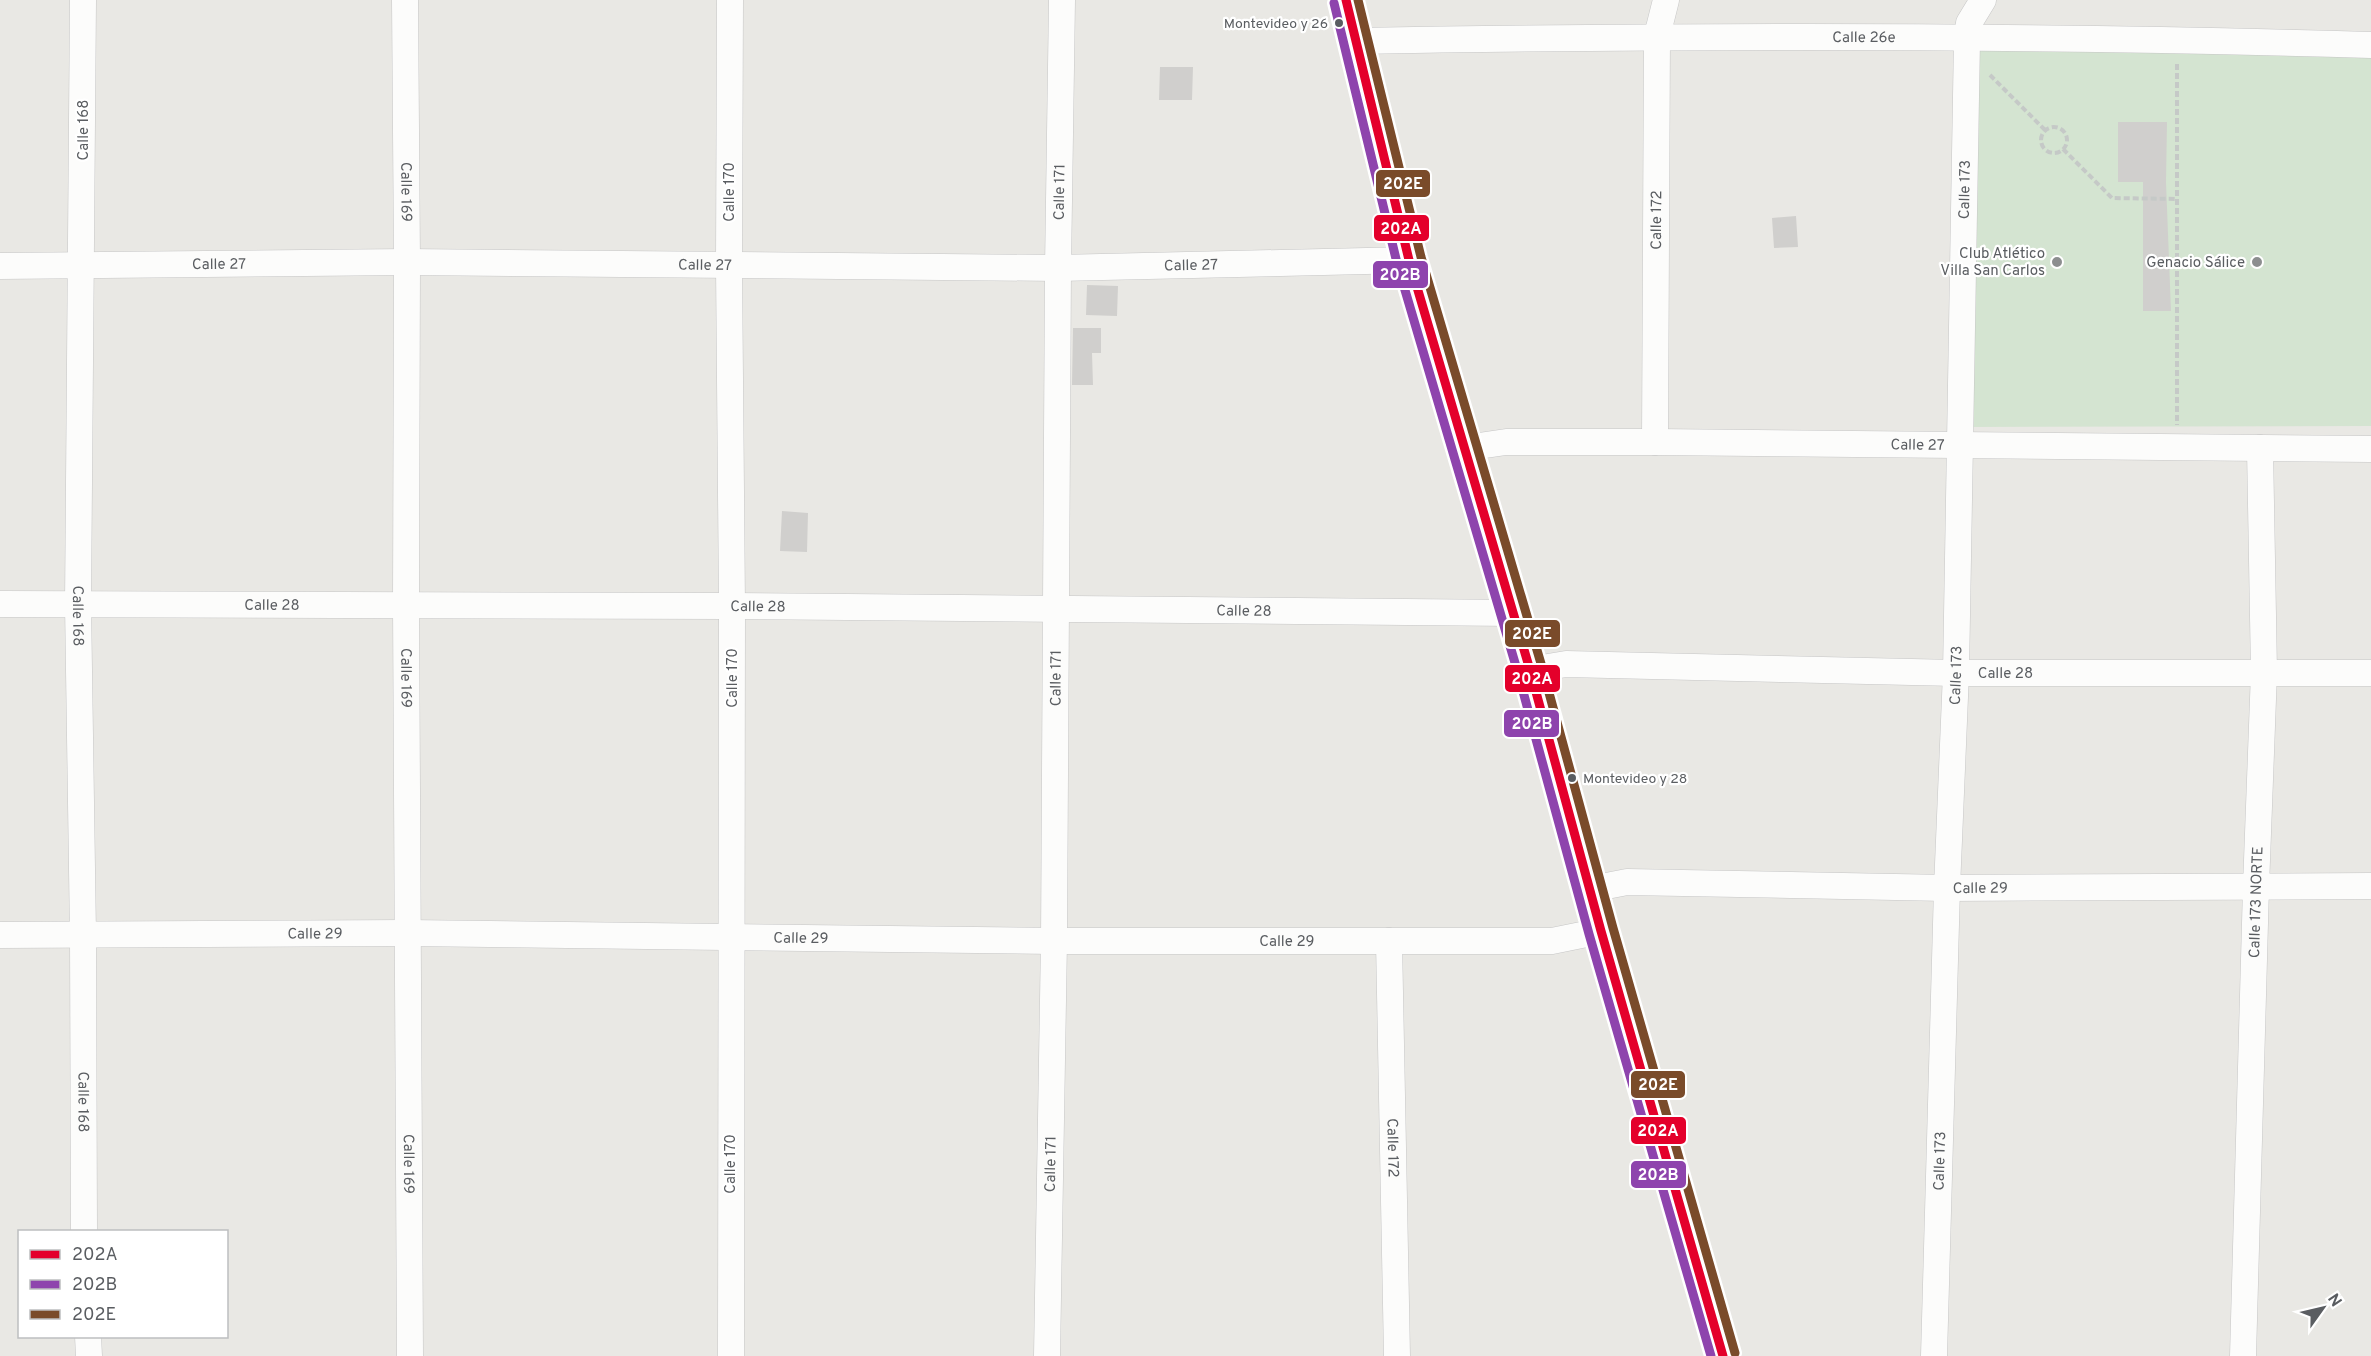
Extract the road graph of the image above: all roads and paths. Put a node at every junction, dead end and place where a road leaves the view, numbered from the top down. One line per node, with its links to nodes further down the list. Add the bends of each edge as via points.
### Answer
1 (83, 0): 19 (street, Calle 168)
2 (405, 0): 17 (street, Calle 169)
3 (730, 0): 20 (street, Calle 170)
4 (1062, 0): 21 (street, Calle 171)
5 (1346, 0): 11 (main road)
6 (1666, 0): 8 (street, Calle 172)
7 (1983, 0): 9 (street, Calle 173, via 1969,23)
8 (1657, 36): 9 (street, Calle 26e); 11 (street, Calle 26e); 22 (street, Calle 172)
9 (1967, 39): 10 (street, Calle 26e); 13 (path, via 1992,78); 23 (street, Calle 173)
10 (2176, 39): 12 (street, Calle 26e); 15 (path)
11 (1357, 41): 16 (main road)
12 (2371, 45)
13 (2045, 130): 14 (path, via 2054,127 2063,131 2067,140); 14 (path, via 2041,140 2044,149 2054,153)
14 (2063, 149): 15 (path, via 2112,198)
15 (2177, 199): 24 (path)
16 (1410, 260): 21 (street, Calle 27); 25 (main road)
17 (408, 262): 19 (street, Calle 27); 20 (street, Calle 27); 30 (street, Calle 169)
18 (0, 266): 19 (street, Calle 27)
19 (82, 266): 29 (street, Calle 168)
20 (729, 266): 21 (street, Calle 27); 31 (street, Calle 170)
21 (1058, 268): 32 (street, Calle 171)
22 (1655, 442): 23 (street, Calle 27); 25 (street, Calle 27, via 1506,442)
23 (1960, 444): 24 (street, Calle 27); 36 (street, Calle 173)
24 (2177, 447): 26 (street, Calle 27)
25 (1466, 448): 33 (main road)
26 (2260, 448): 27 (street, Calle 27); 35 (street, Calle 173 NORTE)
27 (2371, 449)
28 (0, 604): 29 (street, Calle 28)
29 (78, 604): 30 (street, Calle 28); 45 (street, Calle 168)
30 (406, 604): 31 (street, Calle 28); 43 (street, Calle 169)
31 (732, 606): 32 (street, Calle 28); 46 (street, Calle 170)
32 (1055, 608): 33 (street, Calle 28); 47 (street, Calle 171)
33 (1514, 613): 34 (main road)
34 (1530, 670): 36 (street, Calle 28, via 1566,664); 41 (main road)
35 (2264, 672): 36 (street, Calle 28); 37 (street, Calle 28); 39 (street, Calle 173 NORTE)
36 (1956, 673): 40 (street, Calle 173)
37 (2371, 673)
38 (2371, 886): 39 (street, Calle 29)
39 (2256, 887): 40 (street, Calle 29); 58 (street, Calle 173 NORTE)
40 (1947, 888): 41 (street, Calle 29, via 1627,882); 57 (street, Calle 173)
41 (1591, 889): 42 (main road)
42 (1601, 931): 48 (street, Calle 29, via 1552,941); 56 (main road)
43 (408, 933): 45 (street, Calle 29); 46 (street, Calle 29); 52 (street, Calle 169)
44 (0, 935): 45 (street, Calle 29)
45 (83, 935): 49 (street, Calle 168)
46 (730, 938): 47 (street, Calle 29); 53 (street, Calle 170)
47 (1054, 941): 48 (street, Calle 29); 54 (street, Calle 171)
48 (1389, 941): 55 (street, Calle 172)
49 (84, 1230)
50 (88, 1338): 51 (street)
51 (89, 1356)
52 (410, 1356)
53 (730, 1356)
54 (1047, 1356)
55 (1397, 1356)
56 (1723, 1356)
57 (1934, 1356)
58 (2243, 1356)

